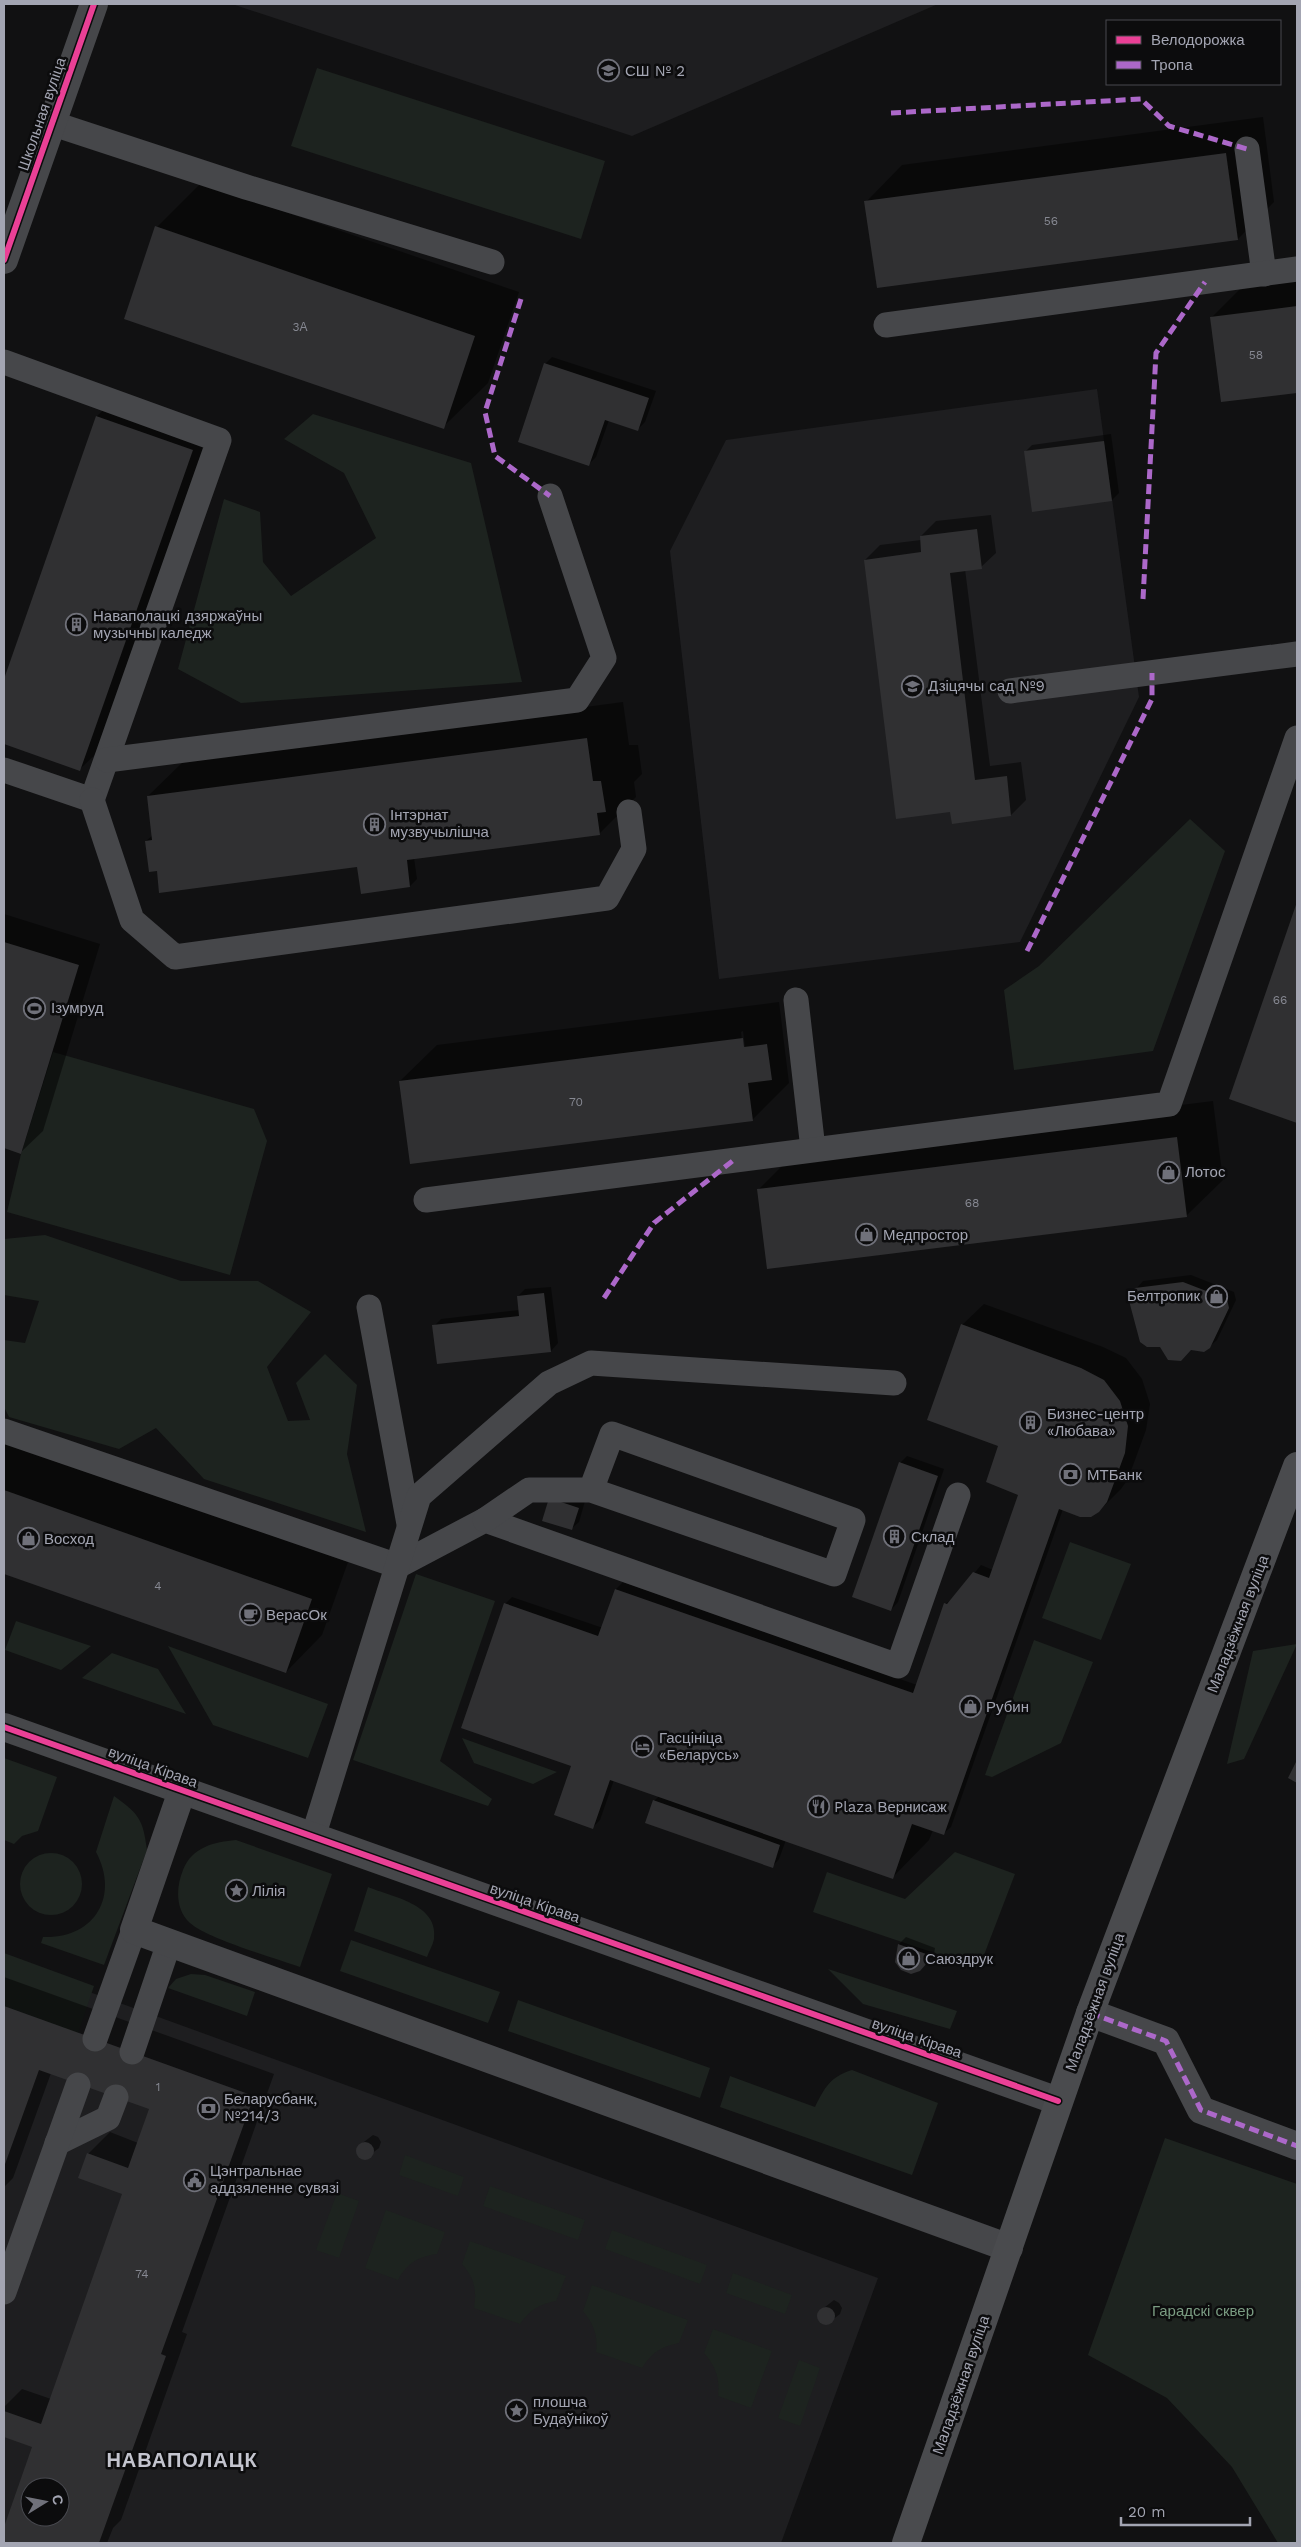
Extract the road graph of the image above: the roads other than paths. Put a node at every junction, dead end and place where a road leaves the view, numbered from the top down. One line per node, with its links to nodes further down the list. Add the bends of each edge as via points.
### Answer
1 (94, 4): 2 (street, Школьная вуліца)
2 (51, 123): 4 (street, Школьная вуліца); 5 (lane)
3 (1247, 149): 7 (lane)
4 (4, 260)
5 (492, 262)
6 (1297, 269): 7 (lane)
7 (1264, 274): 8 (lane)
8 (886, 325)
9 (4, 362): 14 (lane, via 219,440)
10 (550, 496): 14 (lane, via 604,658 578,700)
11 (1297, 654): 12 (lane)
12 (1010, 691)
13 (1297, 738): 19 (lane, via 1169,1104)
14 (107, 760): 16 (lane)
15 (4, 770): 16 (lane)
16 (92, 800): 17 (lane, via 132,920 175,957 607,898 634,849)
17 (629, 812)
18 (796, 1000): 19 (lane)
19 (813, 1150): 20 (lane)
20 (426, 1200)
21 (369, 1307): 28 (lane)
22 (894, 1383): 28 (lane, via 591,1363 549,1383 419,1496)
23 (4, 1431): 29 (lane)
24 (1297, 1466): 35 (main road, Маладзёжная вуліца)
25 (591, 1490): 25 (lane, via 834,1574 853,1520 612,1434); 27 (lane, via 529,1490)
26 (958, 1495): 27 (lane, via 898,1666)
27 (485, 1520): 29 (lane)
28 (409, 1526): 29 (lane)
29 (398, 1566): 32 (lane)
30 (4, 1727): 31 (street, вуліца Кірава)
31 (182, 1791): 32 (street, вуліца Кірава); 33 (street, вуліца Кірава)
32 (313, 1837): 40 (street, вуліца Кірава)
33 (134, 1930): 34 (street); 36 (lane)
34 (169, 1944): 37 (lane); 43 (street)
35 (1090, 2013): 40 (main road, Маладзёжная вуліца); 42 (street, via 1166,2040 1201,2110)
36 (95, 2039)
37 (132, 2052)
38 (78, 2084): 41 (lane)
39 (116, 2097): 41 (lane, via 108,2118)
40 (1058, 2101): 43 (main road, Маладзёжная вуліца)
41 (57, 2143): 44 (lane)
42 (1297, 2146)
43 (1008, 2248): 45 (main road, Маладзёжная вуліца)
44 (4, 2292)
45 (906, 2543)

